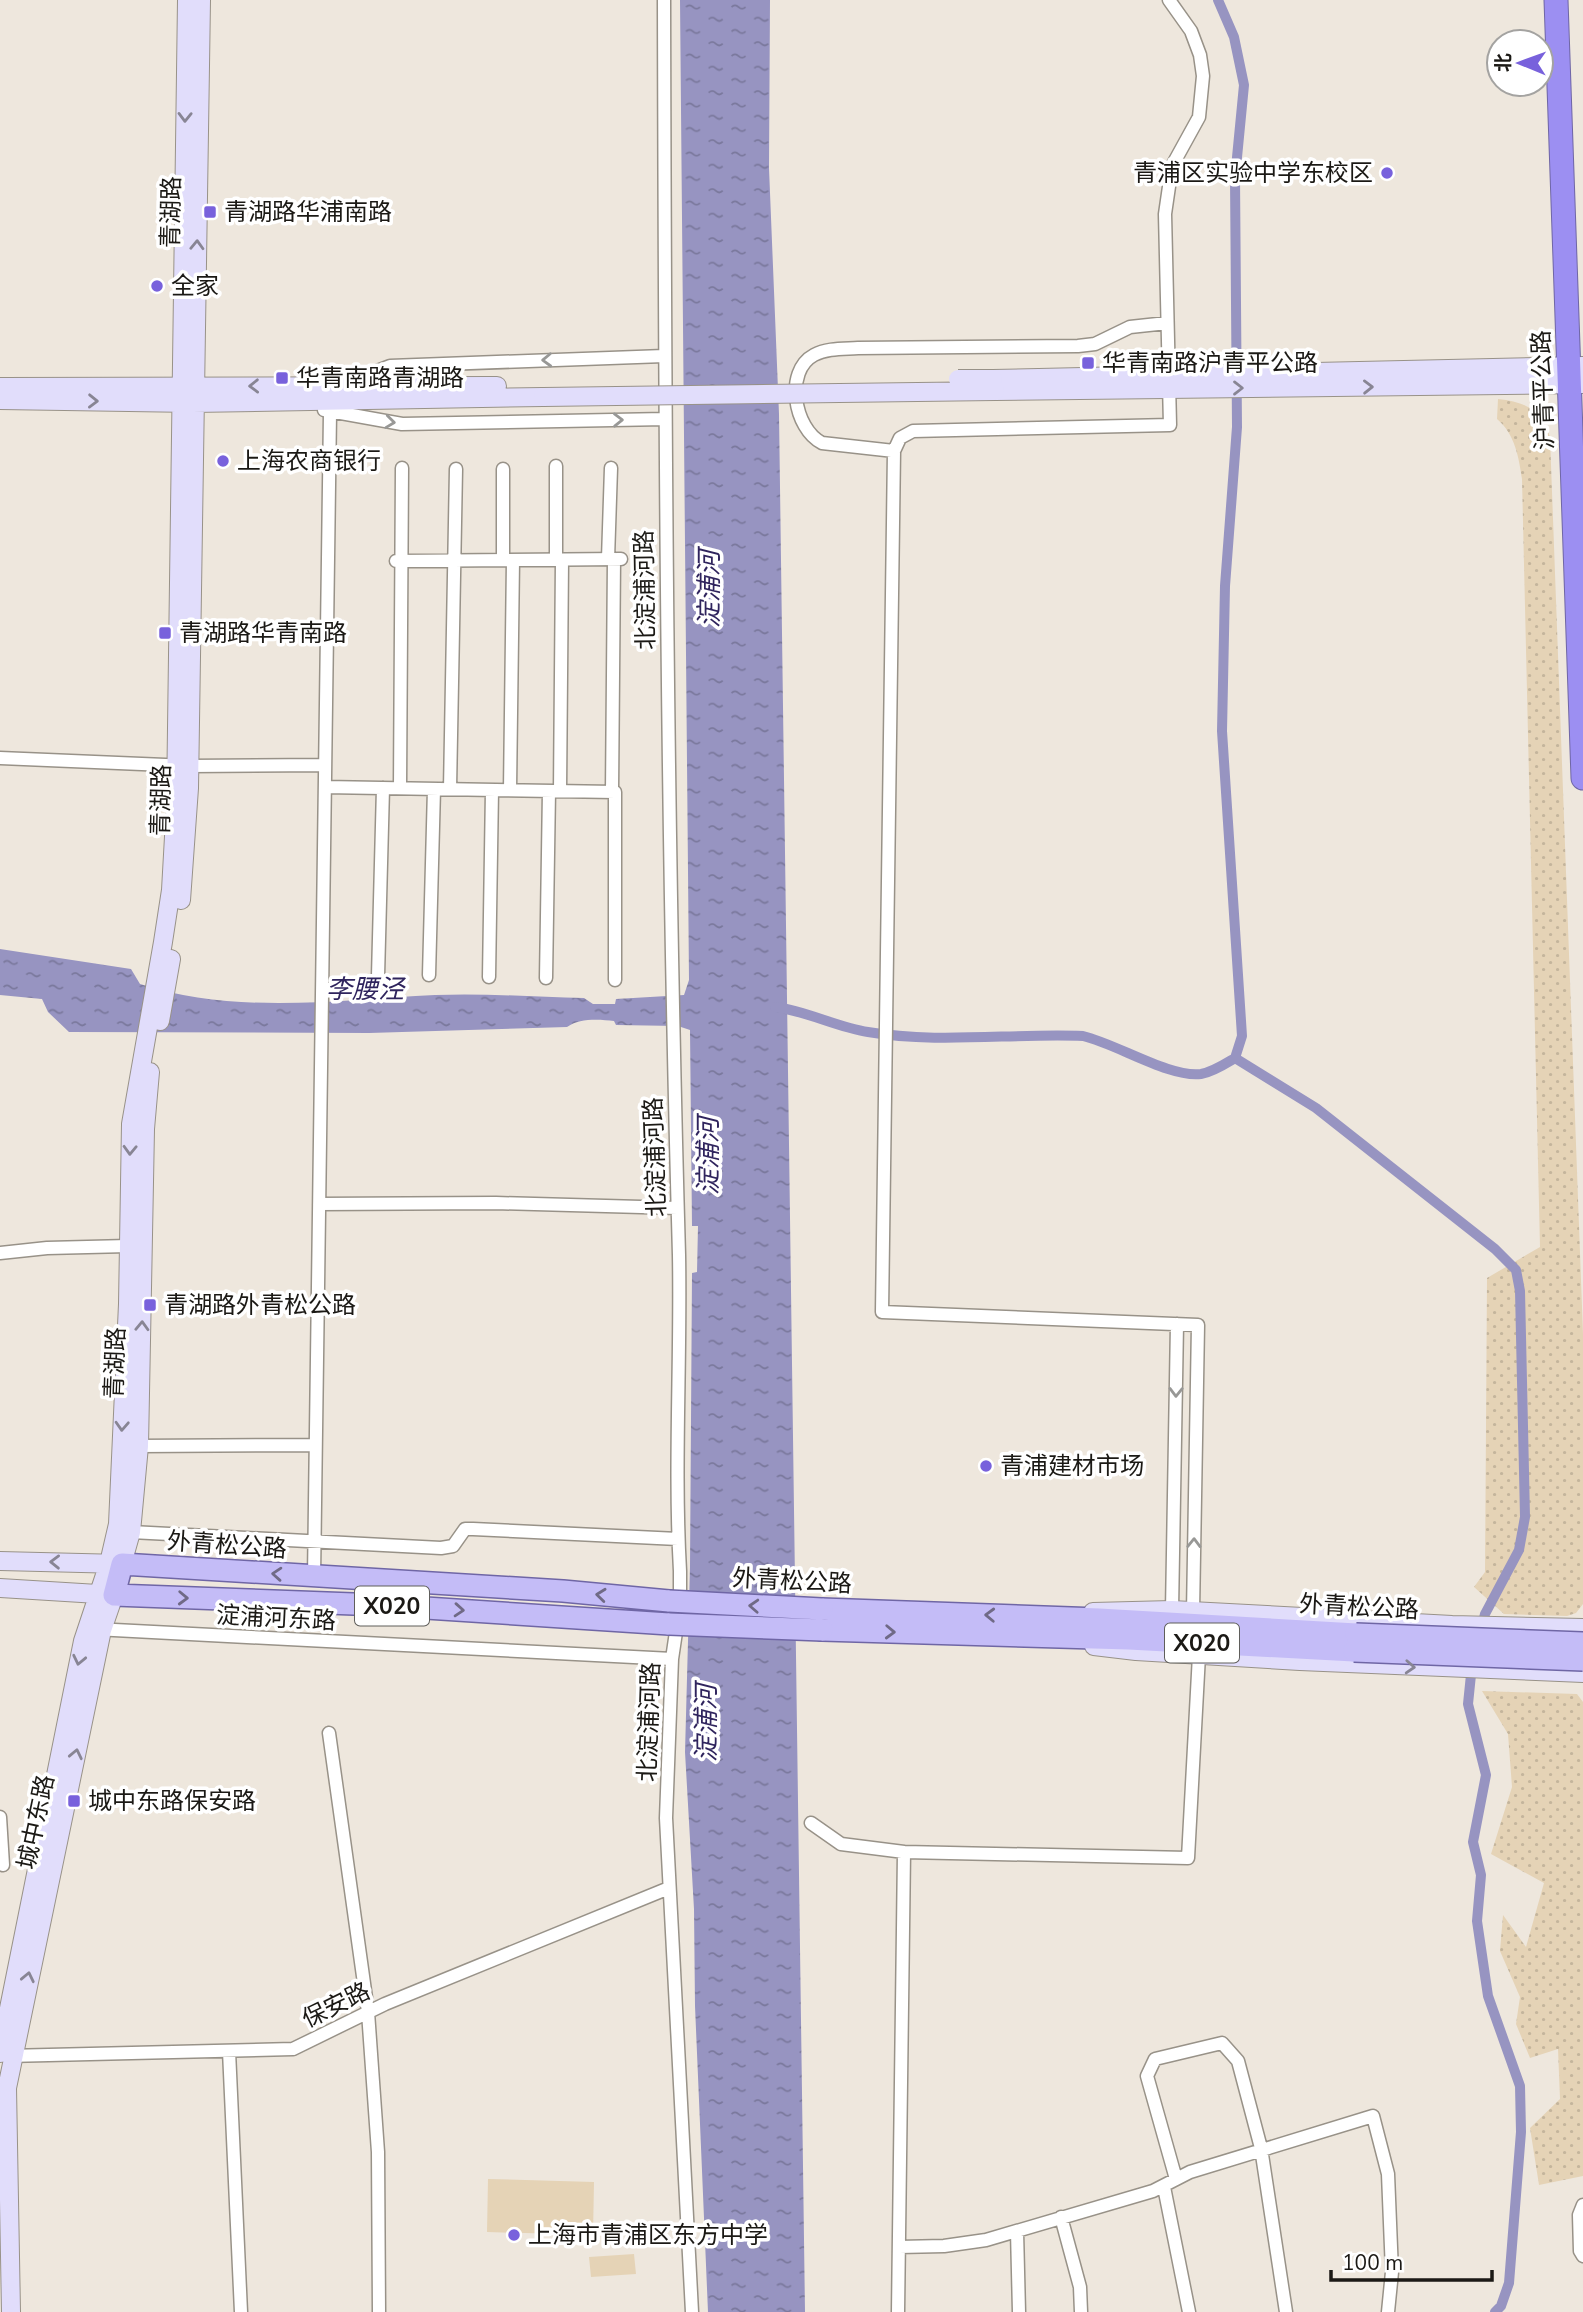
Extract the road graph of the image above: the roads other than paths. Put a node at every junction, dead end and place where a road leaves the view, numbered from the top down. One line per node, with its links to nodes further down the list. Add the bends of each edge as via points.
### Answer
1 (187, 0): 15 (main road, 青湖路, one-way to 15)
2 (201, 0): 15 (main road, 青湖路, one-way to 2)
3 (664, 0): 9 (street, 北淀浦河路)
4 (1170, 0): 7 (street, via 1191,32 1203,76 1199,117 1172,166 1165,214)
5 (1556, 0): 10 (highway, 沪青平公路)
6 (1572, 0): 8 (highway, 沪青平公路)
7 (1167, 323): 11 (street); 22 (street, via 1129,327 1095,344 1078,346 827,350 803,364 796,397 803,429 812,438)
8 (1583, 331)
9 (664, 356): 13 (street, one-way to 13, via 390,366); 21 (street, 北淀浦河路)
10 (1576, 375): 11 (main road); 36 (highway, 沪青平公路)
11 (1170, 381): 14 (main road, bridge); 22 (street, via 1170,425 914,430 900,438)
12 (0, 387): 15 (main road)
13 (339, 387): 14 (main road); 15 (main road, one-way to 15)
14 (543, 391): 18 (main road)
15 (187, 395): 16 (main road, one-way to 15); 17 (main road); 35 (main road, 青湖路)
16 (0, 400)
17 (301, 400): 18 (main road); 19 (street)
18 (381, 400): 20 (street)
19 (330, 412): 20 (street); 34 (street)
20 (347, 416): 21 (street, one-way to 21, via 402,424)
21 (664, 419): 53 (street, 北淀浦河路)
22 (894, 451): 56 (street, via 882,1312)
23 (556, 466): 30 (street)
24 (402, 468): 31 (street)
25 (611, 468): 28 (street)
26 (456, 469): 32 (street)
27 (503, 469): 29 (street)
28 (615, 559): 30 (street); 45 (street)
29 (508, 560): 30 (street); 32 (street); 43 (street)
30 (559, 560): 44 (street)
31 (399, 561): 32 (street); 39 (street)
32 (454, 561): 41 (street)
33 (0, 758): 35 (street)
34 (325, 765): 35 (street); 37 (street)
35 (182, 766): 51 (main road, 青湖路, via 161,985)
36 (1583, 778)
37 (325, 787): 38 (street); 52 (street)
38 (383, 788): 39 (street); 46 (street)
39 (400, 788): 40 (street)
40 (434, 789): 41 (street); 47 (street)
41 (450, 789): 42 (street)
42 (492, 790): 43 (street); 48 (street)
43 (510, 790): 44 (street)
44 (555, 791): 45 (street); 49 (street)
45 (612, 792): 50 (street)
46 (378, 975)
47 (429, 975)
48 (489, 977)
49 (546, 978)
50 (615, 980)
51 (151, 1035): 54 (main road, 青湖路, one-way to 54, via 131,1124); 58 (main road, 青湖路, one-way to 51)
52 (318, 1205): 53 (street); 57 (street)
53 (677, 1208): 60 (street, 北淀浦河路)
54 (128, 1246): 55 (street); 63 (main road, 青湖路, one-way to 63)
55 (0, 1253)
56 (1177, 1324): 67 (street, one-way to 67); 68 (street, one-way to 56, via 1198,1325)
57 (315, 1445): 58 (street); 61 (street)
58 (139, 1446): 59 (main road, 青湖路)
59 (131, 1532): 61 (street); 63 (main road, 青湖路)
60 (678, 1539): 61 (street, via 473,1529 465,1530 453,1546 441,1548); 77 (street, 北淀浦河路, via 680,1605)
61 (315, 1540): 64 (street)
62 (0, 1561): 63 (main road, 外青松公路 / X020, one-way to 62)
63 (116, 1564): 64 (main road, 外青松公路 / X020, one-way to 63); 66 (main road, 青湖路)
64 (314, 1577): 70 (main road, 外青松公路 / X020, one-way to 64, bridge, via 563,1591)
65 (0, 1588): 66 (main road, 外青松公路 / X020)
66 (107, 1595): 70 (main road, 外青松公路 / X020, one-way to 70, bridge, via 380,1605 670,1624); 72 (main road, 城中东路)
67 (1172, 1610): 68 (main road); 69 (main road, via 1107,1610)
68 (1193, 1612): 71 (main road)
69 (1058, 1618): 70 (main road, 外青松公路 / X020, one-way to 70); 75 (main road, 外青松公路 / X020)
70 (822, 1620): 74 (main road, 外青松公路 / X020, one-way to 74)
71 (1531, 1628): 73 (main road); 80 (main road, via 1542,1636 1545,1652 1542,1662)
72 (95, 1629): 77 (street, 淀浦河东路); 92 (main road, 城中东路)
73 (1580, 1632): 75 (main road, 外青松公路 / X020, bridge)
74 (1049, 1637): 75 (main road, 外青松公路 / X020); 76 (main road, via 1116,1649)
75 (1355, 1642): 78 (main road, 外青松公路 / X020, bridge)
76 (1199, 1655): 80 (main road, one-way to 80); 87 (street, via 1188,1858)
77 (671, 1659): 89 (street, 北淀浦河路, via 666,1818)
78 (1583, 1660)
79 (1583, 1668): 81 (main road)
80 (1521, 1671): 81 (main road)
81 (1549, 1672): 82 (main road); 83 (main road, via 1572,1675)
82 (1583, 1673)
83 (1583, 1682)
84 (329, 1733): 90 (street)
85 (0, 1817): 88 (street)
86 (811, 1824): 87 (street, via 841,1844)
87 (904, 1852): 99 (street)
88 (3, 1864)
89 (670, 1888): 90 (street, 保安路); 104 (street, 北淀浦河路)
90 (368, 2012): 91 (street, 保安路, via 293,2049); 103 (street, via 378,2152)
91 (229, 2051): 92 (street, 保安路); 102 (street)
92 (4, 2055): 101 (main road, 城中东路)
93 (1261, 2148): 94 (street); 94 (street, via 1238,2062 1222,2043 1156,2059 1147,2076); 109 (street); 110 (street, via 1373,2116 1388,2174 1392,2272)
94 (1176, 2179): 95 (street)
95 (1164, 2186): 97 (street); 108 (street)
96 (1583, 2205): 100 (street, via 1579,2215)
97 (1062, 2217): 98 (street); 107 (street, via 1080,2287)
98 (1017, 2231): 99 (street, via 965,2244); 106 (street)
99 (899, 2247): 105 (street)
100 (1583, 2256)
101 (11, 2312)
102 (241, 2312)
103 (379, 2312)
104 (692, 2312)
105 (898, 2312)
106 (1019, 2312)
107 (1081, 2312)
108 (1189, 2312)
109 (1286, 2312)
110 (1388, 2312)

